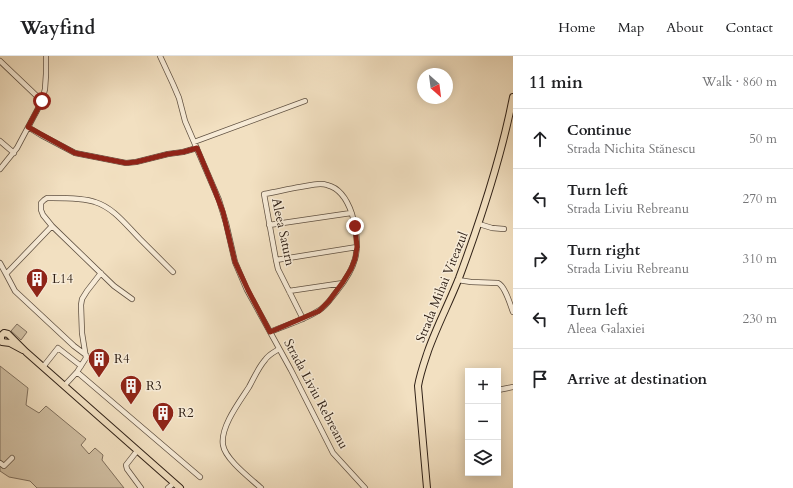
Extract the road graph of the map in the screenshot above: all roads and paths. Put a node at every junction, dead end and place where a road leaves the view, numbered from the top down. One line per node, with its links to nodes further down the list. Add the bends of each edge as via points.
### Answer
1 (46, 56): 5 (street)
2 (160, 56): 9 (street, Strada Liviu Rebreanu, via 179,98)
3 (0, 61): 5 (street)
4 (513, 97): 14 (main road, Strada Mihai Viteazul, via 500,157)
5 (42, 101): 7 (street)
6 (305, 101): 9 (street)
7 (28, 127): 10 (street, via 75,153 126,163); 11 (street)
8 (0, 141): 11 (street)
9 (194, 142): 10 (street, Strada Liviu Rebreanu)
10 (197, 148): 31 (street, Strada Liviu Rebreanu, via 223,212 235,262)
11 (14, 153): 12 (street)
12 (0, 169)
13 (351, 213): 15 (street); 15 (street, Aleea Saturn, via 340,193 333,187 324,184 313,185 264,194); 18 (street)
14 (479, 224): 17 (street); 24 (main road, Strada Mihai Viteazul)
15 (269, 225): 19 (street, Aleea Saturn)
16 (52, 226): 21 (street, via 41,210 41,203 47,198 96,202 121,219); 22 (street); 23 (street)
17 (504, 229)
18 (357, 247): 19 (street); 25 (street, via 354,263)
19 (276, 260): 26 (street, Aleea Saturn)
20 (0, 263): 23 (street)
21 (173, 272)
22 (100, 273): 27 (street); 37 (street, via 82,299 82,333)
23 (6, 274): 37 (street, via 15,290)
24 (458, 280): 28 (street, via 501,284); 54 (main road, Strada Mihai Viteazul, via 436,329 419,378)
25 (343, 282): 26 (street); 29 (street, via 319,311)
26 (289, 291): 29 (street, Aleea Saturn)
27 (132, 299)
28 (513, 312)
29 (303, 319): 31 (street)
30 (0, 328): 32 (main road)
31 (270, 332): 35 (street, Strada Liviu Rebreanu)
32 (8, 335): 33 (main road); 34 (main road, via 10,340); 36 (main road)
33 (0, 336): 34 (main road)
34 (4, 343): 36 (main road)
35 (279, 349): 52 (street, via 265,359 257,371 230,418 223,437 225,451 232,462); 53 (street, Strada Liviu Rebreanu, via 333,453)
36 (23, 350): 39 (main road)
37 (86, 355): 38 (street)
38 (81, 366): 39 (street, via 58,348); 40 (street)
39 (43, 367): 41 (main road)
40 (77, 372): 41 (street); 47 (street)
41 (64, 386): 44 (main road)
42 (513, 387): 43 (street)
43 (501, 389)
44 (137, 451): 48 (main road); 49 (street, via 126,465 126,469)
45 (12, 458): 46 (street, via 4,466)
46 (0, 464)
47 (200, 477)
48 (174, 483): 50 (street); 51 (main road)
49 (141, 488)
50 (168, 488)
51 (180, 488)
52 (261, 488)
53 (365, 488)
54 (427, 488)

